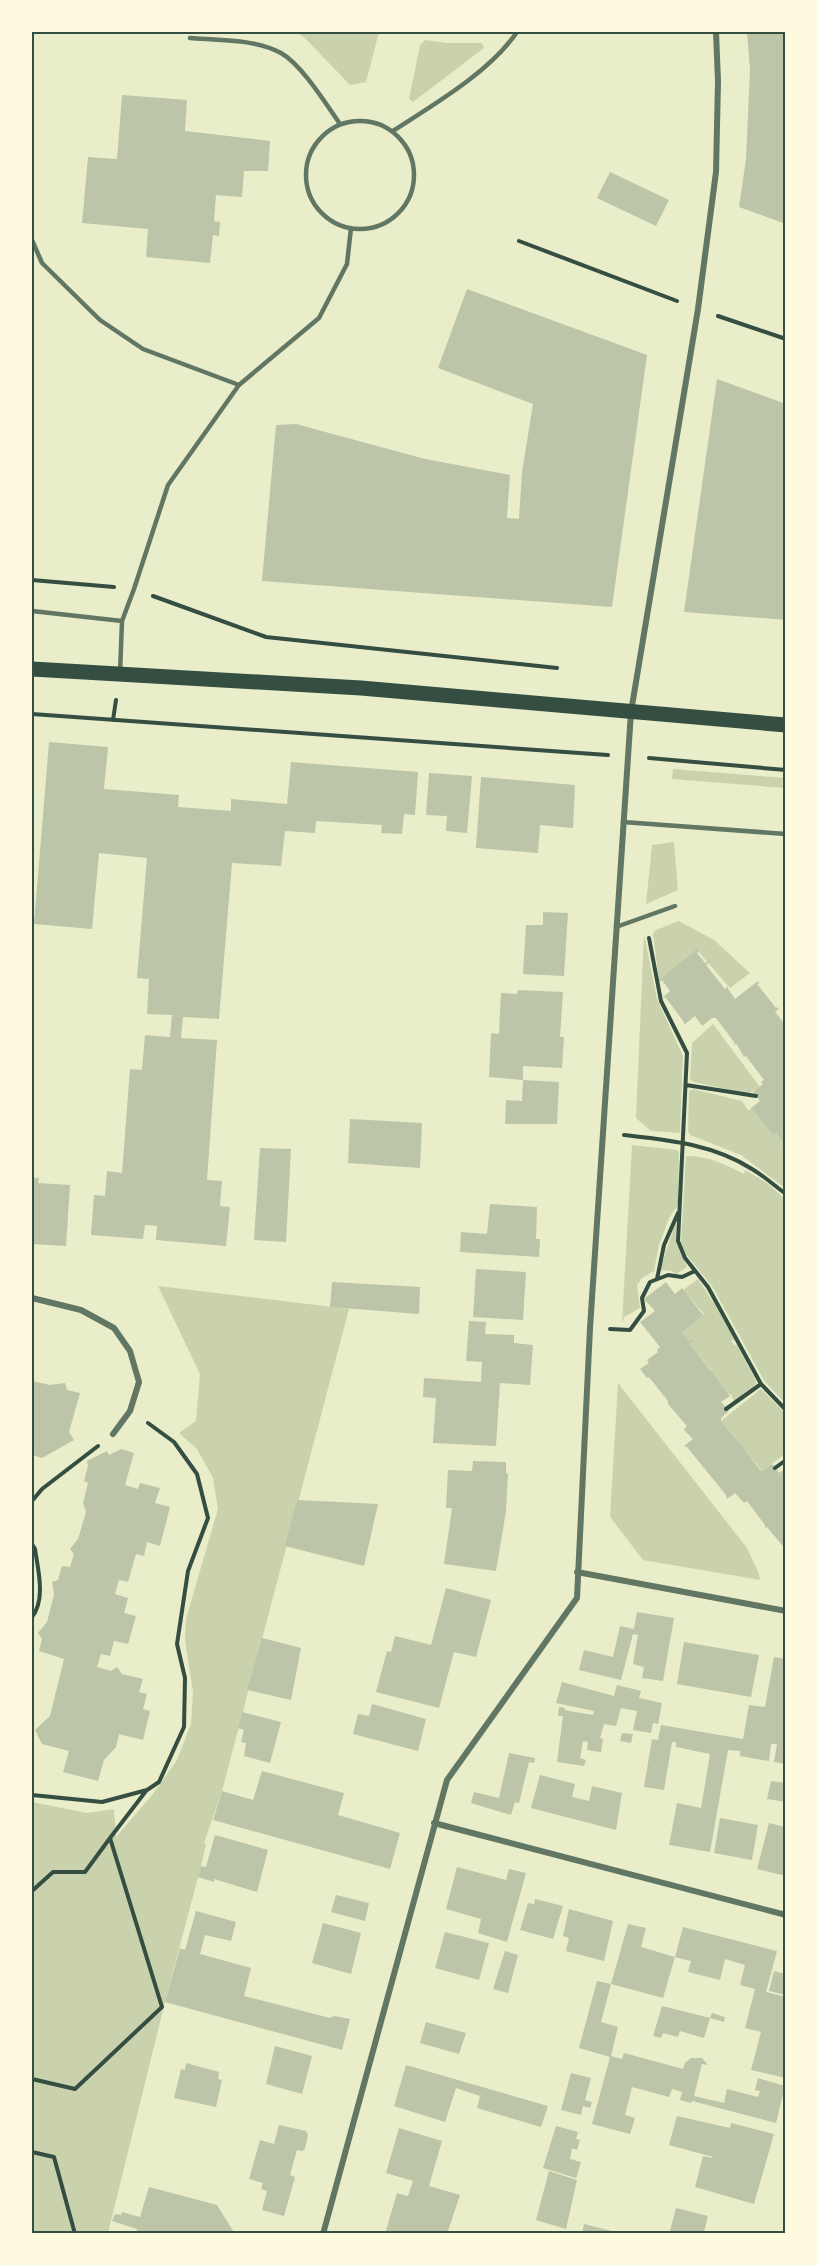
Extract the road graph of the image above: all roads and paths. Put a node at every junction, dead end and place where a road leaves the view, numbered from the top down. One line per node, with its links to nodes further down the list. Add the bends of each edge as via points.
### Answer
1 (517, 32): 5 (lane, via 506,48 459,87)
2 (716, 32): 9 (street, via 716,172)
3 (190, 38): 4 (lane, via 244,42 281,53 310,81)
4 (340, 124): 5 (lane, via 367,121); 6 (lane, via 326,132 312,151 307,188 323,215)
5 (393, 131): 6 (lane, via 408,149 414,171 407,202 383,224)
6 (351, 228): 11 (lane, via 347,264 319,318)
7 (32, 240): 11 (lane, via 42,263 100,320 143,349)
8 (519, 241): 9 (path)
9 (698, 309): 10 (path); 19 (street)
10 (786, 339)
11 (238, 385): 13 (lane, via 168,485)
12 (32, 580): 13 (path)
13 (134, 589): 15 (lane); 16 (path, via 266,637)
14 (32, 611): 15 (lane)
15 (122, 621): 18 (lane)
16 (557, 668)
17 (32, 669): 18 (main road)
18 (119, 675): 19 (main road, via 361,688)
19 (631, 712): 21 (main road); 22 (street)
20 (32, 714): 22 (path)
21 (786, 724)
22 (628, 757): 23 (path); 24 (street)
23 (786, 770)
24 (623, 822): 25 (lane); 28 (street)
25 (786, 834)
26 (675, 906): 27 (lane)
27 (645, 916): 28 (lane); 29 (path, via 661,1001 687,1053)
28 (616, 927): 31 (street)
29 (686, 1085): 30 (path); 32 (path)
30 (756, 1096)
31 (603, 1132): 32 (path); 38 (street)
32 (683, 1142): 33 (path, via 713,1150 752,1168); 34 (path)
33 (786, 1194)
34 (680, 1210): 35 (path, via 678,1242); 36 (path, via 664,1245)
35 (695, 1271): 36 (path, via 682,1277 668,1275); 39 (path, via 708,1287)
36 (657, 1279): 38 (path, via 650,1282 642,1298 644,1311 630,1330)
37 (32, 1299): 42 (street, via 81,1310 114,1328 130,1351 139,1382)
38 (590, 1329): 48 (street)
39 (761, 1384): 40 (path); 41 (path)
40 (726, 1409)
41 (786, 1410)
42 (130, 1411): 43 (street); 51 (path, via 174,1442 192,1466 208,1518 188,1571 177,1644 185,1678 184,1727 159,1782)
43 (113, 1434): 46 (path)
44 (786, 1460): 45 (path)
45 (775, 1468)
46 (32, 1501)
47 (32, 1544): 50 (path, via 40,1587)
48 (577, 1572): 49 (street); 53 (street, via 577,1598 447,1780)
49 (786, 1611)
50 (32, 1617)
51 (147, 1791): 52 (path, via 102,1803); 54 (path)
52 (32, 1795)
53 (434, 1823): 56 (street); 60 (street)
54 (110, 1838): 55 (path, via 85,1872 52,1872); 57 (path, via 162,2007 75,2089)
55 (32, 1891)
56 (786, 1915)
57 (32, 2079)
58 (32, 2152): 59 (path, via 54,2157)
59 (75, 2234)
60 (323, 2234)

